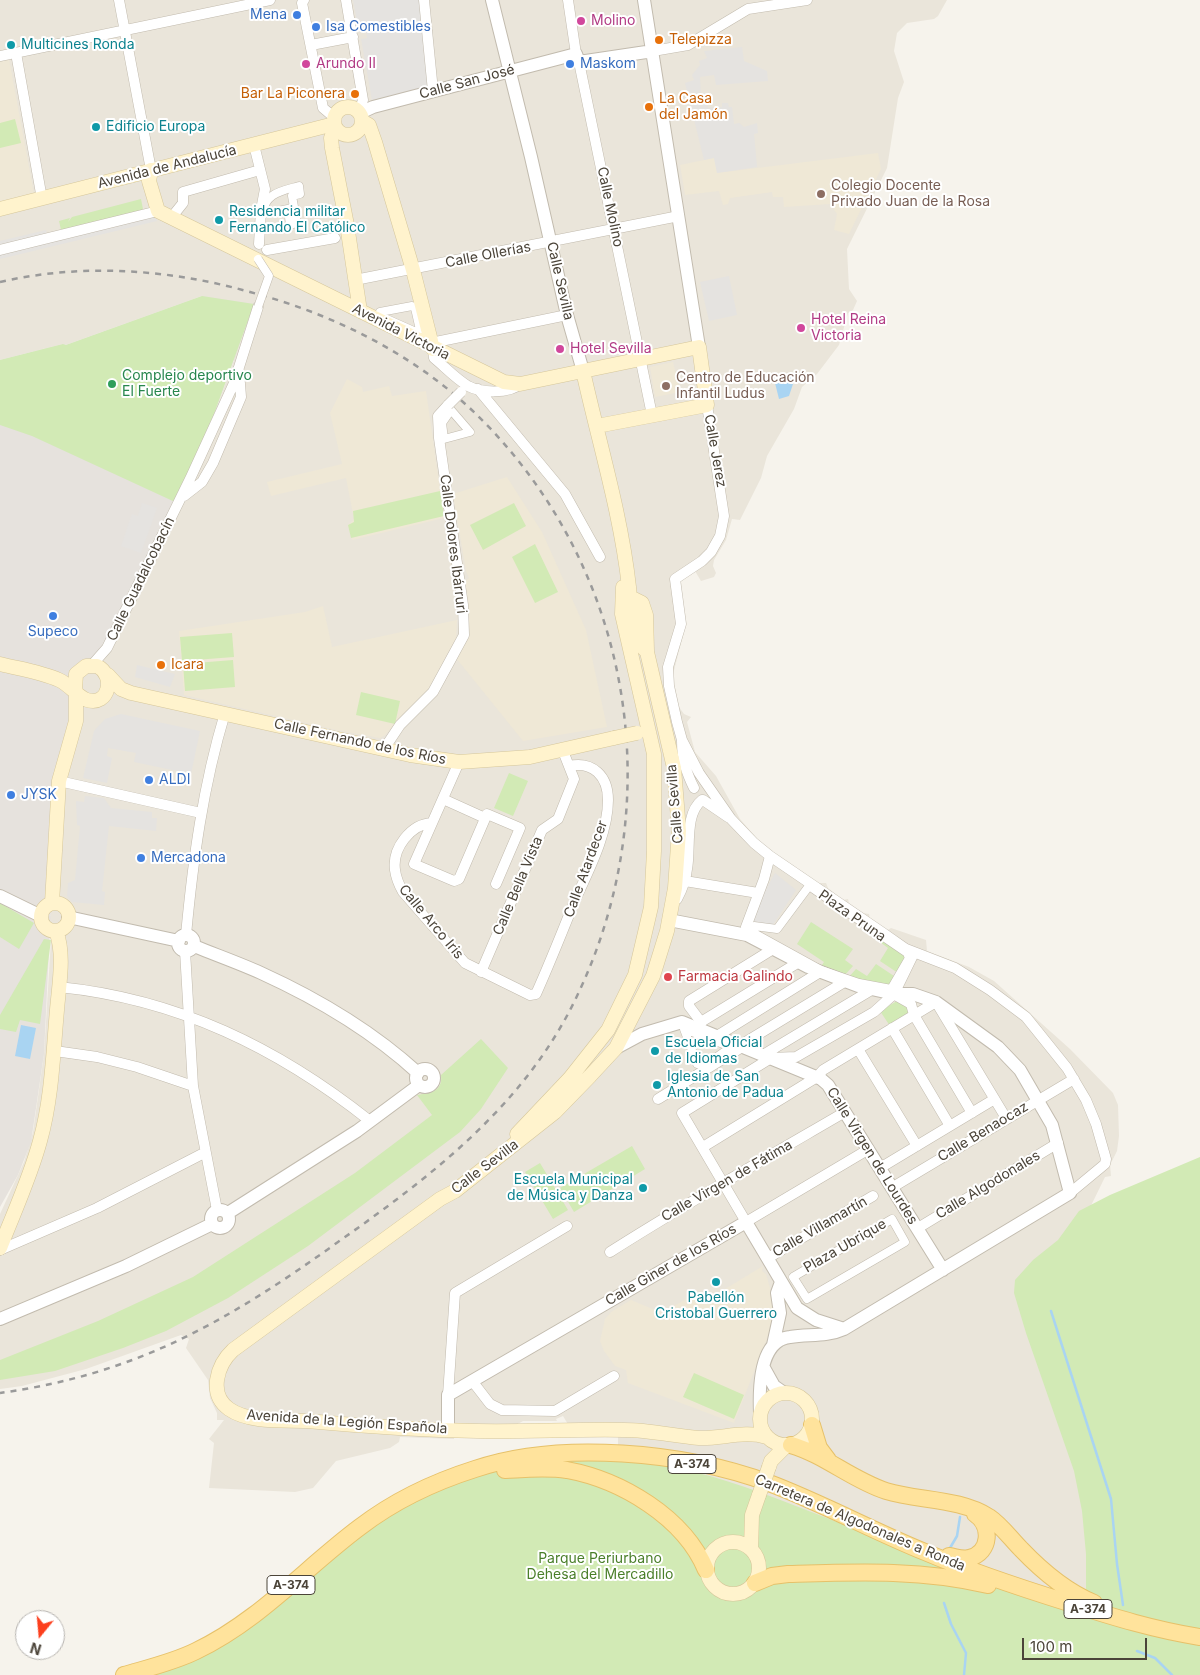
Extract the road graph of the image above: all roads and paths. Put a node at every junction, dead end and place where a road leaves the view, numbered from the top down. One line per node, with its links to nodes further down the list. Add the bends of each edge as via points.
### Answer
1 (120, 0): 10 (street)
2 (270, 0): 10 (street)
3 (304, 0): 12 (street)
4 (346, 0): 11 (street)
5 (424, 0): 18 (street)
6 (492, 0): 17 (street, Calle Sevilla)
7 (568, 0): 16 (street, Calle Molino)
8 (644, 0): 13 (street, Calle Jerez)
9 (807, 0): 13 (street, via 748,9 688,46)
10 (125, 30): 14 (street); 22 (street)
11 (353, 38): 12 (street); 19 (street, via 363,100)
12 (311, 45): 20 (street, via 323,108)
13 (653, 51): 16 (street, Calle San José); 28 (street, Calle Jerez)
14 (16, 53): 15 (street); 25 (street)
15 (0, 56)
16 (578, 58): 17 (street, Calle San José); 30 (street, Calle Molino)
17 (509, 71): 18 (street, Calle San José); 32 (street, Calle Sevilla)
18 (433, 91): 19 (street, Calle San José, via 373,107)
19 (360, 115): 20 (main road, via 346,107 339,111); 20 (main road, via 360,130 352,135 343,134); 35 (main road, via 370,128)
20 (335, 124): 21 (main road, Avenida de Andalucía); 37 (main road, via 332,148)
21 (254, 145): 22 (main road, Avenida de Andalucía); 23 (street)
22 (151, 170): 25 (main road, Avenida de Andalucía); 27 (main road, via 149,181)
23 (260, 170): 29 (street, via 184,192 183,203); 34 (street, via 265,189 261,210)
24 (299, 186): 24 (street, via 272,195 263,214 288,209 290,225 297,223 292,196 300,194)
25 (42, 199): 26 (main road, Avenida de Andalucía)
26 (0, 209)
27 (158, 211): 29 (main road, Avenida Victoria); 33 (street)
28 (679, 216): 30 (street, Calle Ollerías); 43 (street, Calle Jerez)
29 (171, 218): 34 (main road, Avenida Victoria, via 232,247)
30 (615, 229): 32 (street, Calle Ollerías); 44 (street, Calle Molino)
31 (335, 238): 34 (street)
32 (551, 243): 35 (street, Calle Ollerías); 40 (street, Calle Sevilla)
33 (0, 250)
34 (261, 251): 36 (main road, Avenida Victoria)
35 (412, 270): 37 (street, Calle Ollerías); 42 (main road)
36 (271, 272): 38 (street, bridge); 39 (main road, Avenida Victoria, via 300,281)
37 (355, 280): 39 (main road)
38 (258, 307): 57 (street, Calle Guadalcobacín, via 238,365 241,397 213,463 202,482 187,493 175,509)
39 (360, 311): 42 (main road, Avenida Victoria)
40 (567, 315): 42 (street); 45 (street, Calle Sevilla)
41 (420, 330): 41 (street, via 416,332 380,316 380,312 412,306)
42 (432, 346): 46 (main road, Avenida Victoria); 47 (street, via 434,358)
43 (699, 347): 44 (main road, Avenida Victoria); 49 (main road, Calle Jerez)
44 (641, 359): 45 (main road, Avenida Victoria); 50 (street, Calle Molino)
45 (583, 371): 46 (main road, Avenida Victoria); 51 (main road, Calle Sevilla)
46 (500, 386): 48 (street)
47 (464, 388): 48 (street); 66 (street, Calle Dolores Ibárruri, bridge, via 438,416 438,438 463,605 464,636 433,692 400,725)
48 (478, 390): 52 (street, via 565,494)
49 (707, 405): 50 (main road); 65 (street, Calle Jerez, via 724,516 720,536 711,552 675,579 681,624 668,667 669,686)
50 (652, 415): 51 (main road)
51 (597, 426): 53 (main road, Calle Sevilla)
52 (600, 557)
53 (626, 561): 54 (main road, Calle Sevilla); 55 (main road, Calle Sevilla, via 621,608)
54 (630, 599): 55 (main road, via 623,606); 87 (main road, Calle Sevilla, via 637,599 644,609 647,652 677,792 679,862)
55 (623, 618): 64 (main road, Calle Sevilla)
56 (0, 664): 58 (main road)
57 (96, 670): 58 (main road); 59 (main road, via 74,681); 60 (main road, Calle Fernando de los Ríos); 61 (main road, via 108,688)
58 (45, 675): 59 (main road)
59 (76, 690): 61 (main road, via 88,700); 63 (main road)
60 (131, 693): 61 (main road, Calle Fernando de los Ríos); 62 (main road, Calle Fernando de los Ríos)
61 (99, 698): 63 (main road)
62 (226, 713): 66 (main road, Calle Fernando de los Ríos); 76 (street, via 211,762)
63 (76, 721): 70 (main road)
64 (643, 732): 67 (main road, Calle Fernando de los Ríos, bridge); 93 (main road, Calle Sevilla, via 655,770 651,907)
65 (682, 740): 71 (street, Calle Jerez); 72 (street, Calle Jerez, via 684,762)
66 (384, 749): 68 (main road, Calle Fernando de los Ríos)
67 (564, 751): 68 (main road, Calle Fernando de los Ríos, via 530,758); 69 (street, Calle Bella Vista)
68 (460, 762): 73 (street)
69 (569, 766): 98 (street, Calle Bella Vista, via 574,779 558,819 542,830); 106 (street, Calle Atardecer, via 580,764 596,770 605,781 608,799 606,819)
70 (59, 781): 76 (street); 86 (main road)
71 (710, 787): 72 (street, via 700,783); 74 (street, via 710,796); 79 (street, Calle Jerez)
72 (694, 788): 74 (street, via 696,797)
73 (443, 799): 78 (street); 80 (street)
74 (702, 800): 75 (street); 77 (street, via 696,804)
75 (713, 808): 77 (street, via 700,809); 79 (street)
76 (201, 813): 92 (street)
77 (693, 815): 82 (street)
78 (485, 818): 80 (street, via 456,880 414,864); 83 (street, via 487,814 520,828)
79 (732, 818): 81 (street)
80 (432, 823): 98 (street, Calle Arco Iris, via 413,828 404,840 395,860 397,881 465,963)
81 (770, 856): 84 (street); 96 (street)
82 (684, 881): 84 (street); 87 (street)
83 (496, 884)
84 (758, 893): 91 (street, via 746,927)
85 (0, 896): 88 (street)
86 (52, 904): 88 (main road, via 45,907); 89 (main road, via 65,908)
87 (670, 914): 91 (street); 95 (main road, Calle Sevilla)
88 (41, 916): 90 (main road, via 43,924)
89 (68, 917): 90 (main road, via 63,928); 92 (street)
90 (56, 931): 103 (main road, via 60,946)
91 (747, 935): 94 (street)
92 (186, 943): 110 (street); 130 (street, via 262,973 317,1001 350,1022 418,1079)
93 (642, 946): 95 (main road, via 644,954 651,958); 99 (main road, Calle Sevilla)
94 (773, 949): 97 (street); 111 (street, via 689,1000)
95 (661, 952): 101 (main road, Calle Sevilla)
96 (914, 953): 105 (street); 122 (street, via 955,968 1026,1017)
97 (799, 962): 100 (street); 111 (street)
98 (481, 972): 106 (street, Calle Arco Iris, via 530,995)
99 (635, 972): 101 (main road, via 644,966 652,970); 108 (main road, Calle Sevilla)
100 (820, 972): 102 (street); 115 (street)
101 (653, 976): 113 (main road, Calle Sevilla)
102 (846, 982): 104 (street); 116 (street)
103 (59, 987): 110 (street, via 125,997); 119 (main road)
104 (873, 989): 105 (street); 120 (street, via 791,1038)
105 (892, 992): 105 (street, Plaza Pruna, via 909,958 907,953 809,886 776,929 754,926 752,932 821,970); 107 (street, via 913,994); 109 (street, via 911,1004); 120 (street, via 874,1012 796,1057)
106 (536, 994)
107 (936, 1002): 109 (street); 125 (street, via 998,1047 1020,1070); 126 (street)
108 (617, 1012): 113 (main road, via 619,1029); 142 (main road, Calle Sevilla, via 608,1030 570,1078 516,1135)
109 (914, 1015): 112 (street); 128 (street)
110 (188, 1016): 123 (street); 130 (street, via 244,1039 283,1060 321,1084)
111 (700, 1026): 114 (street, Calle Virgen de Lourdes, via 682,1022); 115 (street, Calle Virgen de Lourdes)
112 (892, 1028): 118 (street); 131 (street)
113 (624, 1032): 114 (street, via 633,1036); 117 (main road, Calle Sevilla)
114 (642, 1034): 117 (street, Calle Virgen de Lourdes)
115 (716, 1036): 116 (street, Calle Virgen de Lourdes)
116 (738, 1047): 116 (street, via 687,1030 684,1029 696,1064 704,1066); 120 (street, Calle Virgen de Lourdes); 124 (street)
117 (616, 1048): 142 (main road, Calle Sevilla, via 555,1112 455,1191)
118 (858, 1049): 121 (street); 133 (street)
119 (56, 1051): 123 (street, via 96,1056); 148 (main road, via 41,1139)
120 (767, 1057): 121 (street, Calle Virgen de Lourdes); 134 (street, via 682,1113)
121 (817, 1077): 127 (street, Calle Virgen de Lourdes, via 828,1085); 134 (street)
122 (1074, 1079): 125 (street, Calle Benaocaz); 140 (street, via 1096,1124 1106,1160)
123 (193, 1086): 136 (street)
124 (658, 1099)
125 (1038, 1099): 129 (street, Calle Benaocaz); 132 (street)
126 (993, 1100): 128 (street); 129 (street)
127 (845, 1112): 135 (street, Calle Virgen de Lourdes); 138 (street, Calle Virgen de Fátima)
128 (972, 1113): 131 (street)
129 (1006, 1116): 129 (street, via 958,1032 948,1016 1000,1056 1032,1096 1030,1101); 139 (street, Calle Benaocaz)
130 (370, 1122): 143 (street)
131 (950, 1126): 133 (street)
132 (1058, 1142): 140 (street); 146 (street, Calle Algodonales)
133 (917, 1146): 137 (street)
134 (703, 1147): 138 (street)
135 (869, 1149): 137 (street, Calle Virgen de Lourdes); 144 (street, Calle Giner de los Ríos)
136 (204, 1153): 143 (street); 148 (street, via 97,1208)
137 (880, 1168): 139 (street, Calle Virgen de Lourdes)
138 (723, 1184): 144 (street); 149 (street, Calle Virgen de Fátima, via 696,1197)
139 (893, 1187): 146 (street, Calle Virgen de Lourdes)
140 (1070, 1193): 151 (street)
141 (873, 1196): 150 (street, Calle Villamartín)
142 (440, 1199): 163 (main road, Avenida de la Legión Española, via 233,1350 221,1366 217,1387 220,1400 226,1406 250,1417)
143 (222, 1212): 153 (street, via 229,1223 224,1227 212,1224 126,1266)
144 (746, 1222): 150 (street); 158 (street, Calle Giner de los Ríos)
145 (567, 1226): 160 (street, via 455,1293)
146 (918, 1228): 151 (street, Calle Virgen de Lourdes)
147 (905, 1242): 147 (street, Plaza Ubrique, via 892,1219 793,1276 807,1300)
148 (0, 1249)
149 (610, 1252)
150 (768, 1258): 152 (street)
151 (943, 1270): 154 (street)
152 (781, 1282): 154 (street, via 802,1311 816,1320); 155 (street, via 777,1292 780,1313)
153 (0, 1318)
154 (844, 1329): 155 (street, via 827,1335 783,1338)
155 (774, 1344): 156 (street)
156 (764, 1368): 159 (street, via 774,1386); 161 (street)
157 (614, 1376): 158 (street, via 555,1411 502,1410 490,1404)
158 (473, 1382): 160 (street, Calle Giner de los Ríos)
159 (784, 1392): 161 (main road, via 769,1399); 162 (main road, via 793,1393 806,1402 811,1409)
160 (448, 1395): 163 (street)
161 (760, 1414): 164 (main road, Avenida de la Legión Española, via 744,1429); 165 (main road, via 762,1431)
162 (812, 1425): 166 (main road, via 804,1438); 167 (main road, via 819,1448)
163 (448, 1429): 164 (main road, Avenida de la Legión Española, via 625,1430 714,1439)
164 (730, 1436): 165 (main road, Avenida de la Legión Española, via 751,1434)
165 (768, 1438): 166 (main road); 168 (main road)
166 (789, 1445): 167 (main road); 168 (main road)
167 (828, 1460): 170 (main road, via 853,1477 885,1490)
168 (770, 1464): 171 (main road, bridge)
169 (448, 1478): 174 (main road, Carretera de Algodonales a Ronda / A-374, via 500,1461 538,1455 611,1453 678,1461 772,1484); 175 (main road, via 537,1468 566,1470 593,1477 622,1488 674,1525 700,1555); 180 (main road, Carretera de Algodonales a Ronda / A-374, via 412,1494 361,1526 268,1605 231,1631 196,1651)
170 (970, 1509): 174 (main road, via 980,1517 987,1530 985,1546 980,1552 967,1559); 178 (main road, via 996,1523 1046,1574)
171 (752, 1515): 172 (main road); 173 (main road)
172 (730, 1542): 173 (main road, via 738,1542); 175 (main road, via 710,1554)
173 (751, 1549): 176 (main road, via 759,1565)
174 (923, 1552): 177 (main road, Carretera de Algodonales a Ronda / A-374)
175 (706, 1570): 176 (main road, via 712,1584 725,1594 742,1593)
176 (755, 1583): 177 (main road, via 788,1574 887,1572 974,1582 1023,1595)
177 (1050, 1597): 178 (main road, Carretera de Algodonales a Ronda / A-374)
178 (1126, 1621): 179 (main road, Carretera de Algodonales a Ronda / A-374)
179 (1200, 1637)
180 (124, 1675)

